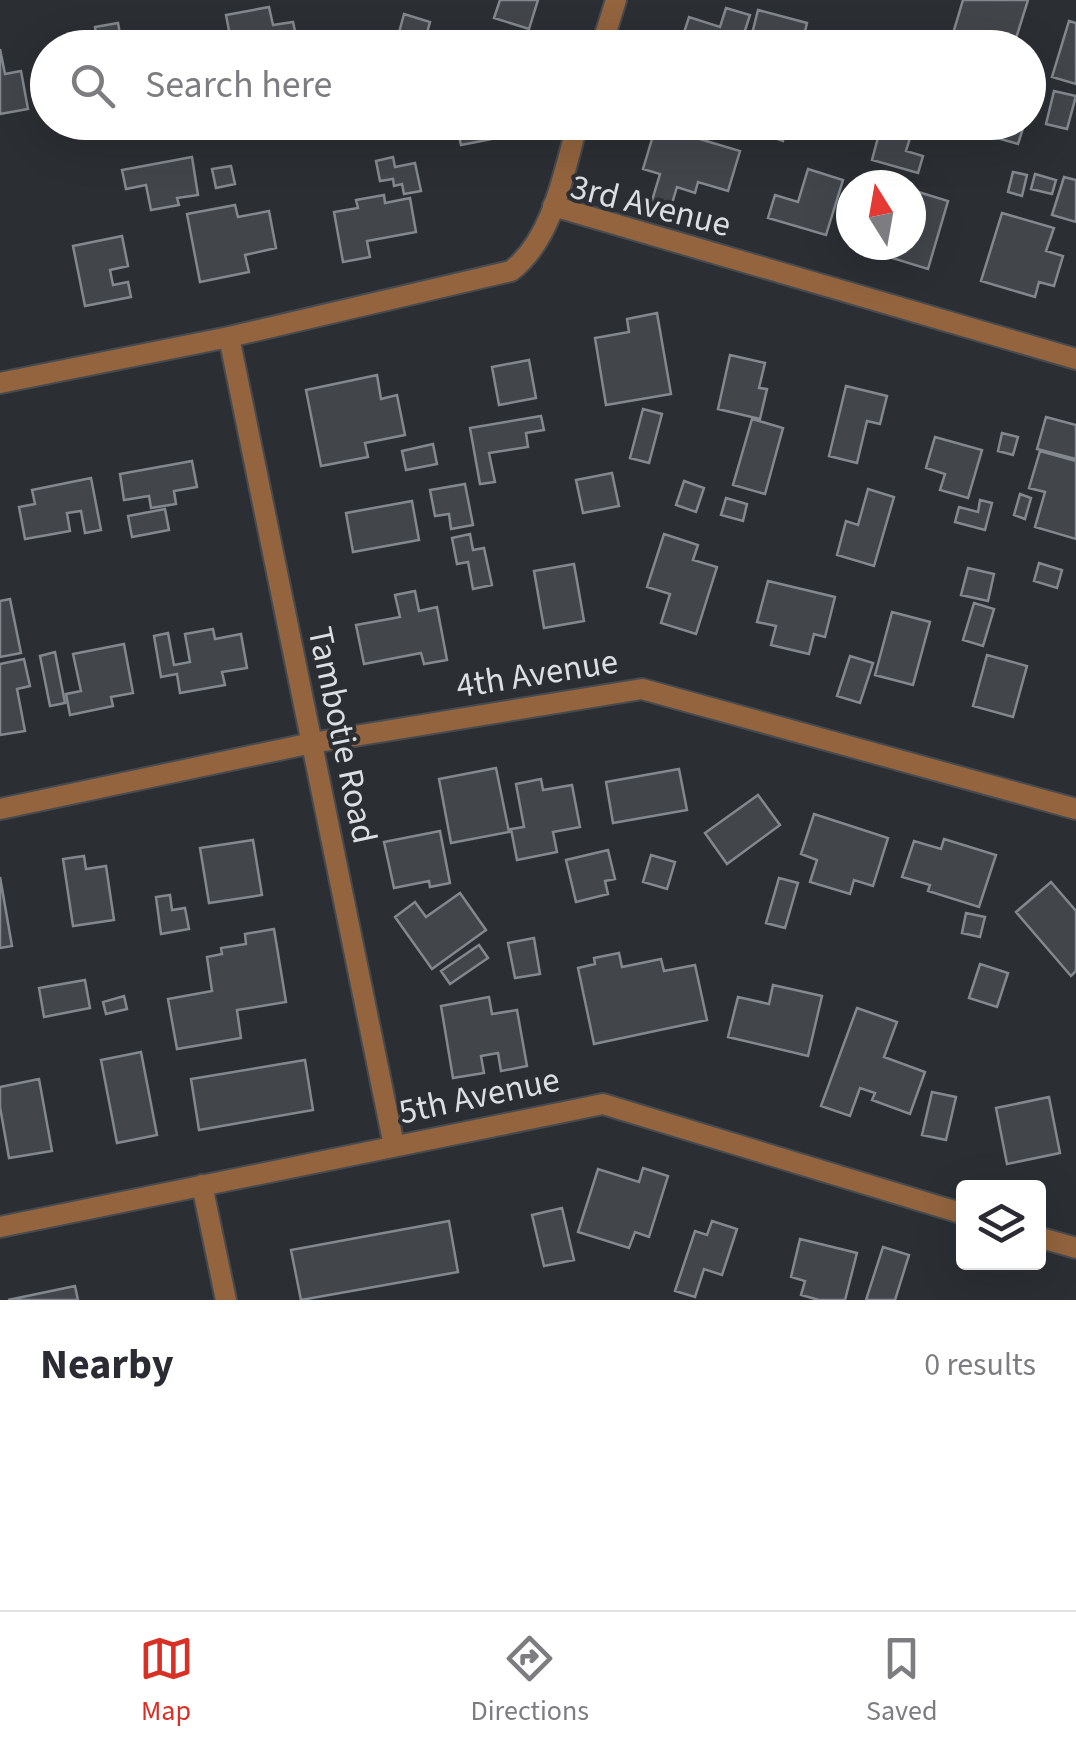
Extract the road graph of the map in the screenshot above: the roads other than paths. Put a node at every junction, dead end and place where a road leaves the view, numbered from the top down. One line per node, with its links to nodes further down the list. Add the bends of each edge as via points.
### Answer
1 (616, 0): 2 (street)
2 (607, 30)
3 (573, 140): 4 (street)
4 (553, 206): 5 (street, 3rd Avenue, via 526,260 511,271); 6 (street, 3rd Avenue)
5 (228, 337): 7 (street, 3rd Avenue); 8 (street, Tambotie Road)
6 (1076, 358)
7 (0, 383)
8 (312, 743): 9 (street, 4th Avenue, via 642,689); 10 (street, 4th Avenue); 11 (street, Tambotie Road)
9 (1076, 809)
10 (0, 810)
11 (394, 1146): 12 (street, 5th Avenue); 13 (street, 5th Avenue, via 603,1104)
12 (202, 1185): 14 (street, 5th Avenue); 17 (street)
13 (956, 1212)
14 (0, 1227)
15 (1046, 1239): 16 (street)
16 (1076, 1248)
17 (226, 1300)

